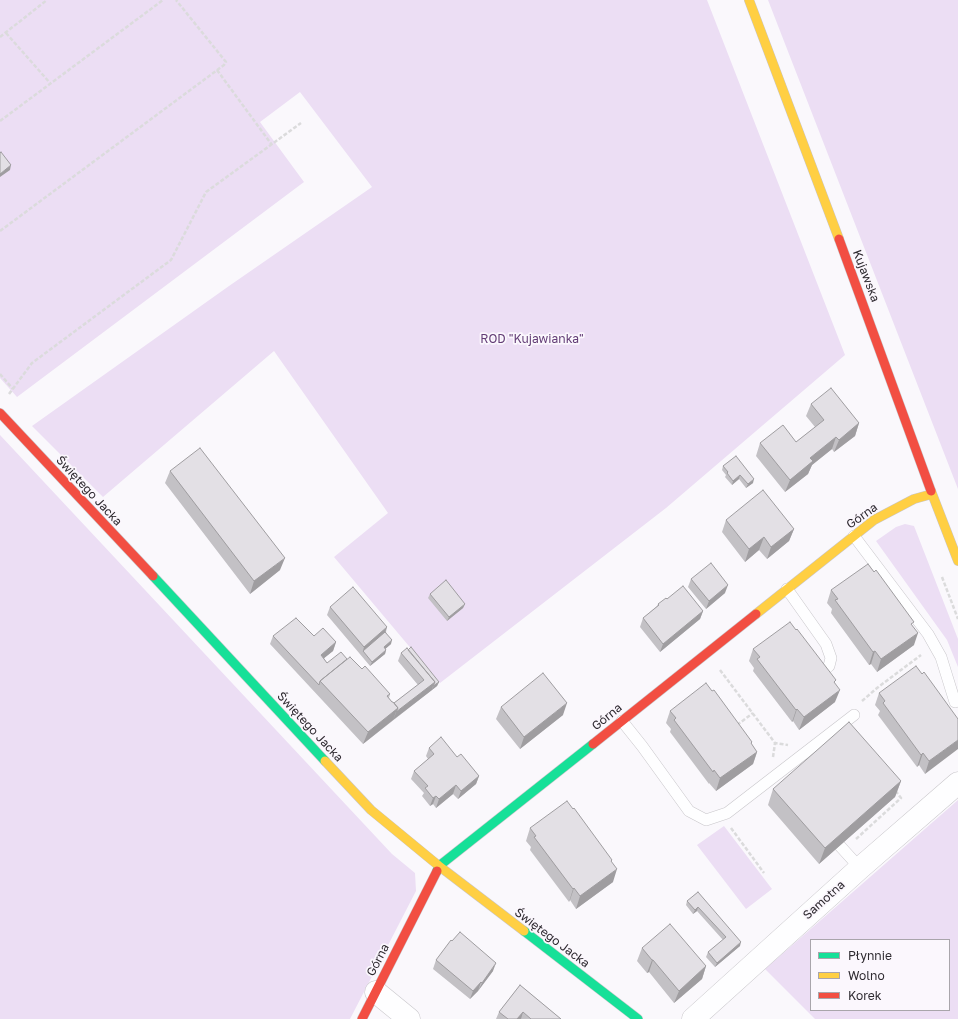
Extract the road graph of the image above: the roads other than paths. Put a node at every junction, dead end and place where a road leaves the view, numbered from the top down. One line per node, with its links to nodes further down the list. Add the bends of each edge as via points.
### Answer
1 (749, 0): 3 (street, Kujawska)
2 (0, 413): 13 (street, Świętego Jacka, via 371,810)
3 (932, 494): 4 (street, Górna, via 874,520); 5 (street, Kujawska)
4 (854, 536): 6 (street, Górna); 8 (lane, via 928,634 941,658)
5 (958, 561)
6 (787, 590): 7 (lane, via 826,644 830,662); 10 (street, Górna)
7 (818, 674)
8 (955, 702)
9 (854, 715): 10 (lane, via 727,813 706,820 689,811)
10 (622, 721): 13 (street, Górna)
11 (958, 783): 14 (street, Samotna)
12 (842, 848): 14 (lane)
13 (439, 866): 15 (street, Górna); 18 (street, Świętego Jacka)
14 (860, 868): 19 (street, Samotna)
15 (376, 992): 16 (street, Górna); 17 (street)
16 (362, 1019)
17 (408, 1019)
18 (638, 1019)
19 (693, 1019)

